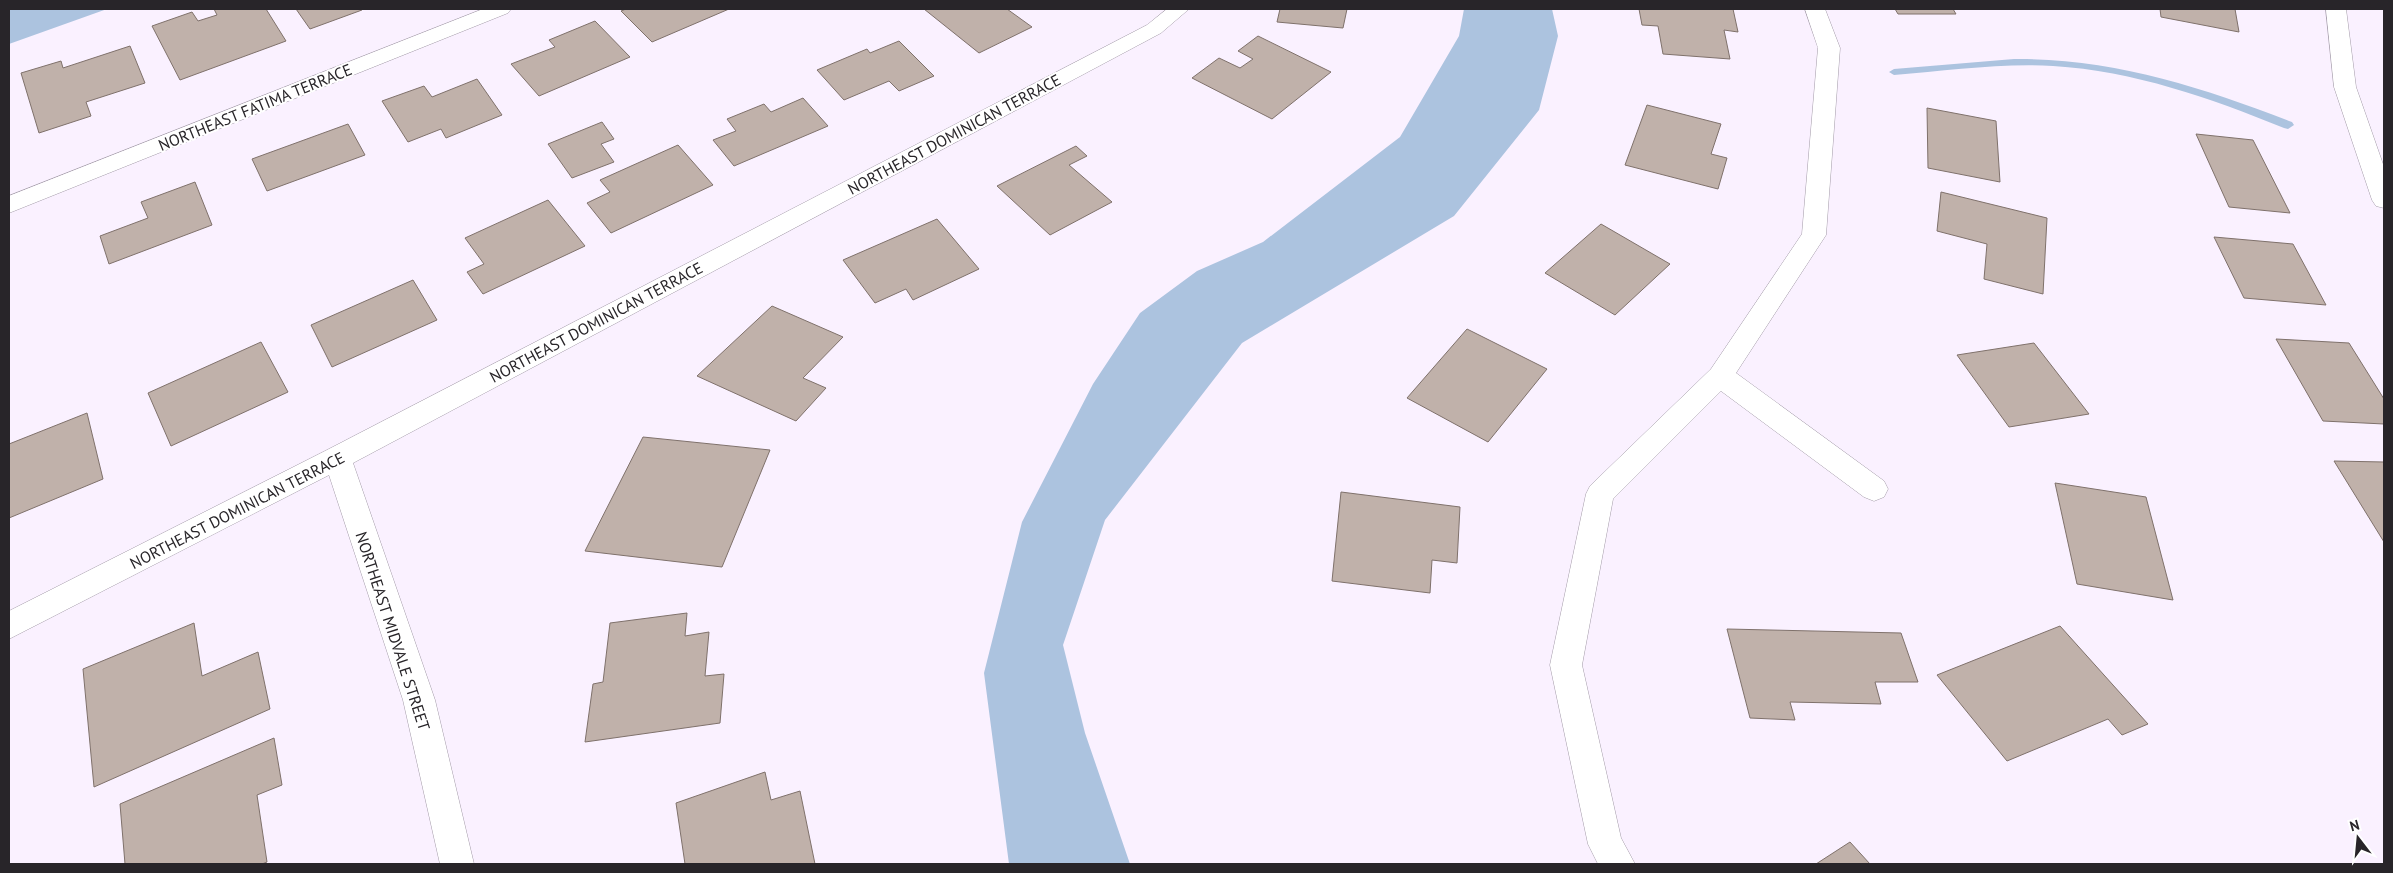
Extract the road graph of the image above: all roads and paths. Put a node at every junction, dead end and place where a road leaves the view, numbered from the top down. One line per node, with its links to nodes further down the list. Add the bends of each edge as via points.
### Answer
1 (502, 9): 6 (street, NORTHEAST FATIMA TERRACE)
2 (1815, 9): 7 (street, via 1829,48 1814,235)
3 (2336, 9): 5 (street, via 2345,87)
4 (1179, 10): 8 (street, NORTHEAST DOMINICAN TERRACE, via 1154,29)
5 (2384, 200)
6 (9, 205)
7 (1720, 376): 9 (street); 12 (street, via 1600,494 1566,665 1605,844)
8 (337, 458): 10 (street, NORTHEAST DOMINICAN TERRACE); 11 (street, NORTHEAST MIDVALE STREET, via 419,700)
9 (1874, 489)
10 (9, 626)
11 (457, 864)
12 (1618, 864)

